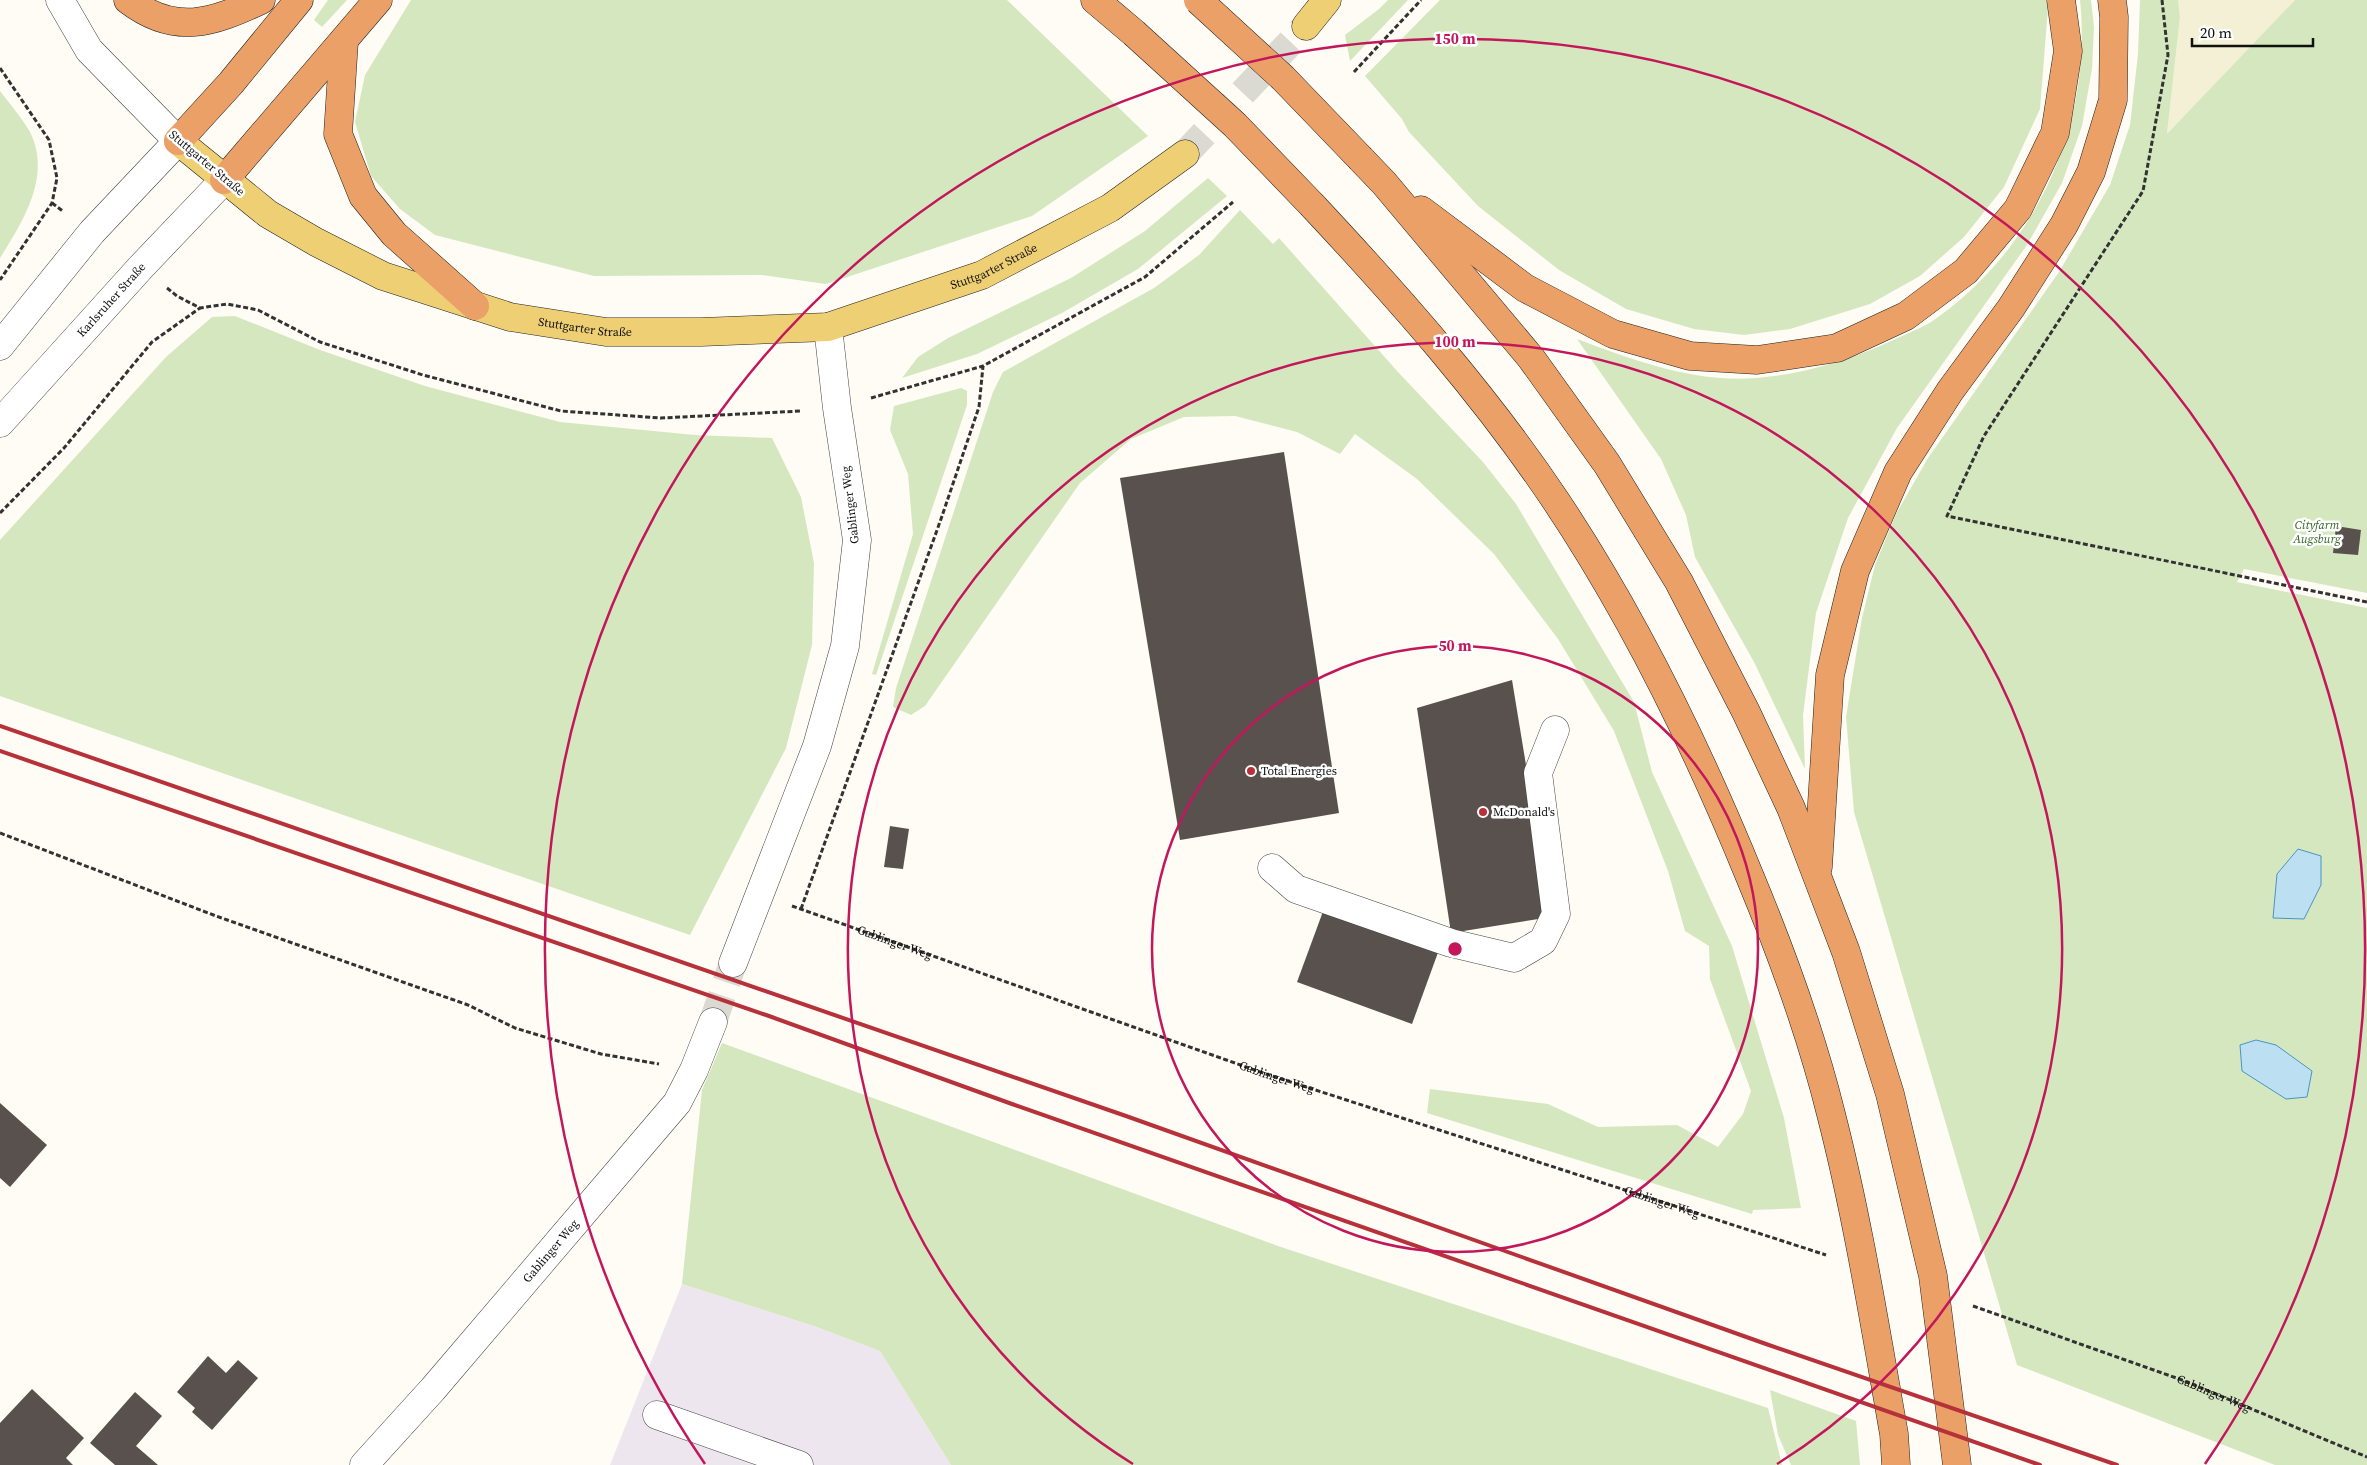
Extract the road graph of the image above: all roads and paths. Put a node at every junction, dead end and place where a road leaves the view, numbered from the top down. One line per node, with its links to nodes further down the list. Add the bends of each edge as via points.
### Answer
1 (60, 0): 16 (street, Stuttgarter Straße, via 89,50)
2 (128, 0): 3 (highway, via 165,20 203,23)
3 (261, 0)
4 (299, 0): 16 (highway)
5 (378, 0): 13 (highway)
6 (1094, 0): 49 (highway, bridge, via 1235,125 1398,297 1484,403 1556,501 1626,616 1692,744 1788,969 1831,1112 1862,1251 1894,1434)
7 (1198, 0): 19 (highway, bridge, via 1283,78)
8 (1327, 0): 12 (main road)
9 (1421, 0): 15 (path)
10 (2061, 0): 19 (highway, via 2068,51 2055,133 2018,209 1966,271 1906,316 1837,348 1757,360 1690,356 1614,334 1525,288)
11 (2112, 0): 38 (highway, via 2113,100 2091,172 2064,225 2011,308 1950,391 1898,472 1855,570 1830,675)
12 (1306, 26)
13 (344, 42): 18 (highway); 25 (highway, via 338,134 363,196 394,234)
14 (0, 68): 21 (path, via 49,140 57,178)
15 (1354, 72)
16 (178, 141): 18 (main road, Stuttgarter Straße); 22 (street)
17 (1185, 154): 27 (main road, Stuttgarter Straße, via 1110,208 982,275)
18 (224, 180): 23 (street, Karlsruher Straße); 25 (main road, Stuttgarter Straße, via 268,214 383,276)
19 (1384, 183): 38 (highway, via 1530,358 1607,464 1679,582 1746,712 1791,808)
20 (1233, 202): 29 (path, via 1145,277)
21 (52, 203): 22 (path); 24 (path)
22 (92, 232): 28 (street)
23 (141, 267): 26 (path, via 177,296); 31 (street, Karlsruher Straße)
24 (0, 280)
25 (474, 306): 27 (main road, Stuttgarter Straße, via 510,316 606,332)
26 (200, 308): 30 (path, via 227,304 258,310 320,342 423,375 561,412 661,418 750,416); 32 (path, via 152,342 64,448)
27 (828, 327): 30 (street, Gablinger Weg)
28 (0, 346)
29 (983, 366): 30 (path); 42 (path, Gablinger Weg, via 979,407 801,909 1266,1074)
30 (838, 408): 39 (street, Gablinger Weg, via 857,540 845,646 817,746)
31 (0, 423)
32 (0, 513)
33 (1947, 516): 34 (path)
34 (2367, 602)
35 (1555, 730): 37 (street, via 1538,773 1556,914 1543,941 1514,958 1451,944 1296,889)
36 (0, 833): 41 (path, via 216,916 468,1005 515,1028 601,1054)
37 (1272, 868)
38 (1817, 876): 46 (highway, via 1846,952 1890,1094 1933,1276)
39 (733, 963)
40 (713, 1022): 41 (street, Gablinger Weg)
41 (694, 1070): 47 (street, Gablinger Weg, via 677,1103)
42 (1756, 1231)
43 (2058, 1335): 45 (path, Gablinger Weg, via 2182,1380)
44 (657, 1415): 48 (street)
45 (2367, 1457)
46 (1957, 1461)
47 (364, 1465)
48 (799, 1465)
49 (1896, 1465)

